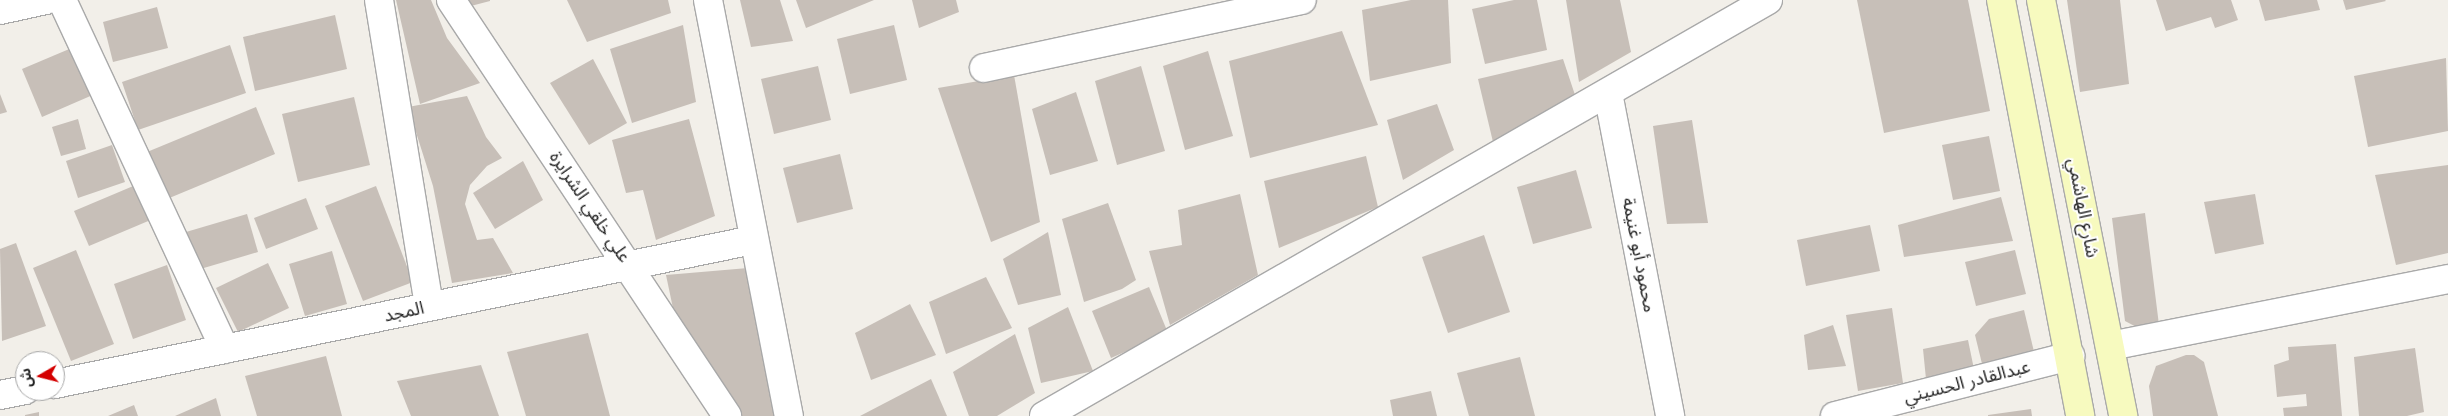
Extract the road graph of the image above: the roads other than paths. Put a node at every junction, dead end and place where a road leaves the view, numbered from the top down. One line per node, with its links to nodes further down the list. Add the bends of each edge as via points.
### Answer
1 (46, 0): 10 (street)
2 (62, 0): 18 (street)
3 (379, 0): 16 (street)
4 (450, 0): 14 (street, علي خلقي الشرايرة)
5 (708, 0): 13 (street)
6 (1302, 0): 11 (street)
7 (1768, 0): 12 (street)
8 (2001, 0): 19 (main road)
9 (2041, 0): 17 (main road, شارع الهاشمي)
10 (0, 10)
11 (984, 68)
12 (1608, 93): 25 (street); 26 (street, محمود أبو غنيمة)
13 (753, 240): 14 (street, المجد); 24 (street)
14 (630, 267): 16 (street, المجد); 23 (street, علي خلقي الشرايرة)
15 (2448, 278): 17 (street)
16 (429, 306): 18 (street, المجد)
17 (2110, 346): 29 (main road, شارع الهاشمي)
18 (225, 349): 20 (street, المجد)
19 (2070, 356): 27 (street, عبدالقادر الحسيني); 28 (main road)
20 (65, 382)
21 (15, 392): 22 (street)
22 (0, 395)
23 (727, 416)
24 (789, 416)
25 (1044, 416)
26 (1670, 416)
27 (1835, 416)
28 (2080, 416)
29 (2123, 416)

